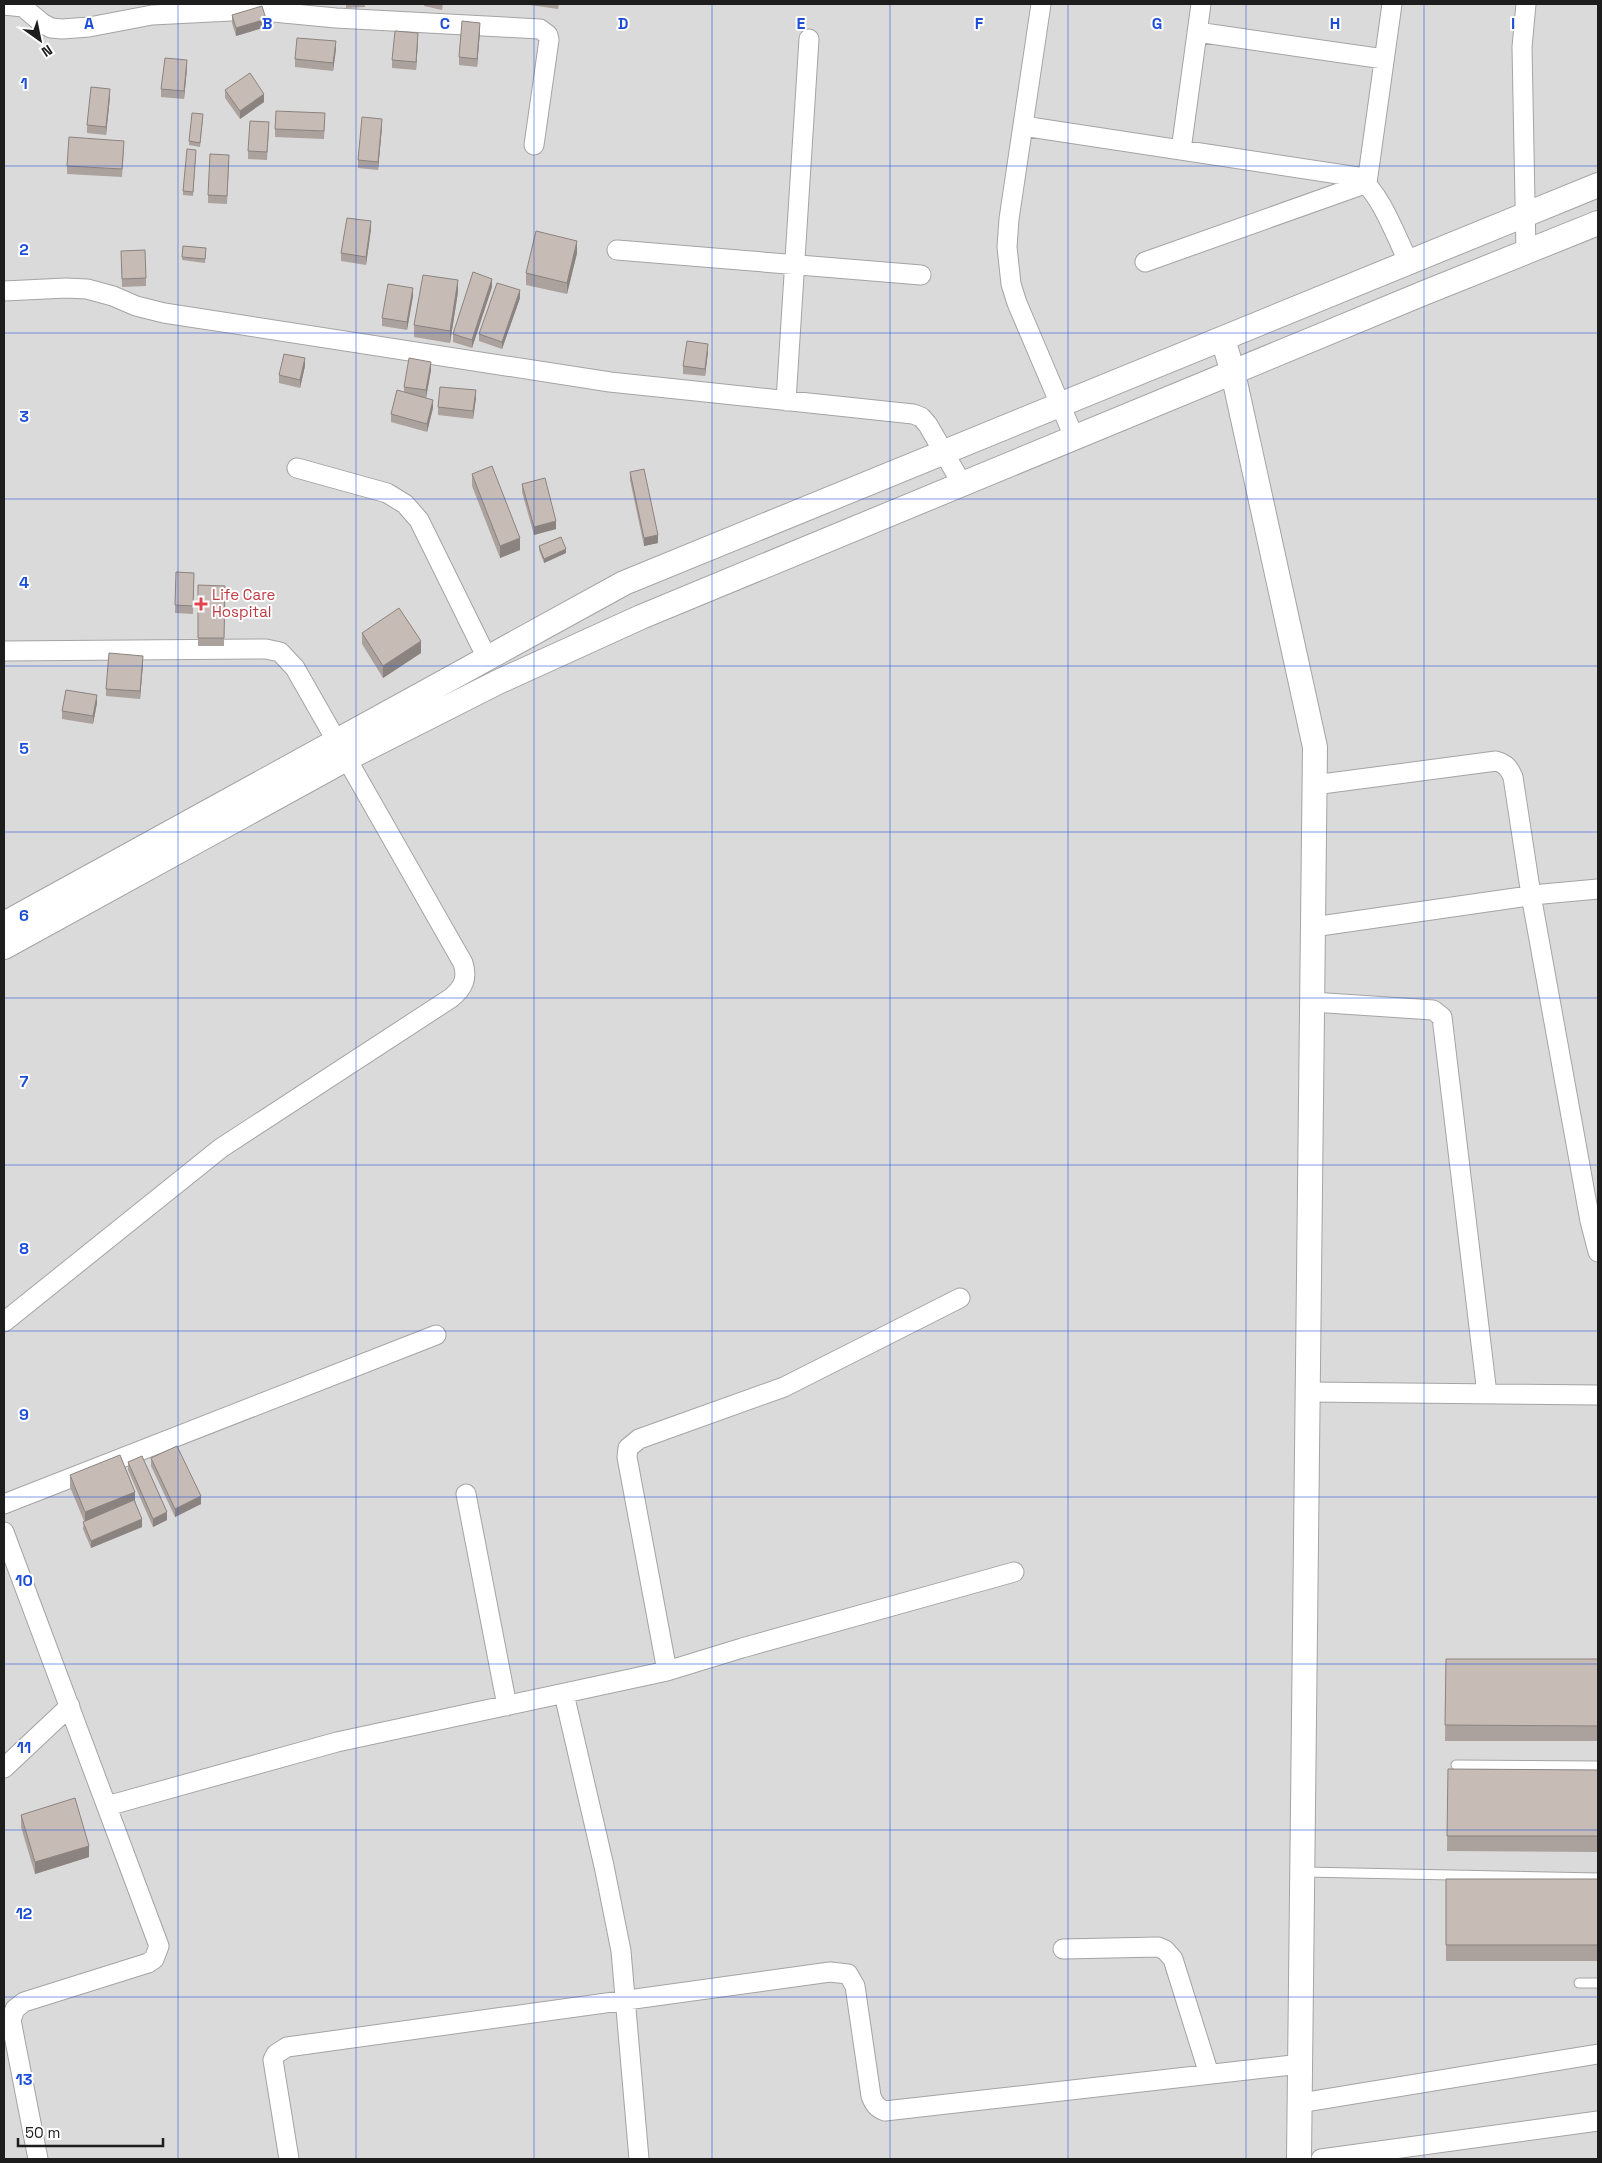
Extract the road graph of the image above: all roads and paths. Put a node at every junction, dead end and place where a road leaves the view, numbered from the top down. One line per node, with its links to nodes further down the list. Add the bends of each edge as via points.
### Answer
1 (1041, 4): 9 (street)
2 (1201, 4): 6 (street)
3 (1392, 4): 8 (street)
4 (1526, 4): 14 (street, via 1522,47)
5 (4, 5): 10 (street, via 23,8 51,28 62,29 152,15 251,10 540,29 548,35 549,47)
6 (1197, 32): 8 (street); 11 (street)
7 (809, 39): 20 (street)
8 (1384, 59): 12 (street)
9 (1023, 126): 11 (street); 26 (street, via 1009,219 1008,267 1017,303)
10 (534, 145)
11 (1181, 150): 12 (street, via 1349,175)
12 (1367, 183): 18 (street); 19 (street)
13 (1598, 185): 14 (street)
14 (1525, 216): 17 (street); 19 (street)
15 (1598, 223): 17 (street)
16 (617, 250): 20 (street)
17 (1526, 252): 24 (street)
18 (1145, 262)
19 (1410, 263): 23 (street)
20 (795, 266): 21 (street); 25 (street)
21 (921, 275)
22 (4, 291): 25 (street, via 87,289 164,313 610,382)
23 (1223, 339): 24 (street); 26 (street)
24 (1233, 373): 27 (street); 34 (street, via 1315,747)
25 (786, 401): 28 (street, via 913,414 928,425)
26 (1060, 405): 27 (street); 28 (street)
27 (1074, 437): 30 (street)
28 (944, 453): 30 (street); 32 (street, via 624,584)
29 (297, 468): 32 (street, via 387,493 405,504 419,520)
30 (962, 484): 33 (street, via 640,617)
31 (4, 651): 33 (street, via 280,652 295,668)
32 (487, 658): 33 (street)
33 (341, 750): 37 (street); 39 (street); 43 (street, via 463,963 466,973 460,991 221,1148)
34 (1314, 785): 36 (street, via 1496,761 1505,764 1513,777); 38 (street)
35 (1598, 889): 36 (street)
36 (1531, 895): 38 (street); 41 (street)
37 (4, 924)
38 (1313, 927): 40 (street)
39 (4, 947)
40 (1312, 1002): 45 (street); 46 (street, via 1433,1010 1442,1017)
41 (1598, 1252)
42 (960, 1298): 52 (street, via 784,1387 639,1439 628,1448 627,1458)
43 (4, 1322)
44 (436, 1334): 49 (street)
45 (1308, 1392): 46 (street); 60 (street)
46 (1487, 1394): 47 (street)
47 (1598, 1395)
48 (466, 1494): 55 (street)
49 (4, 1504)
50 (4, 1532): 54 (street)
51 (1014, 1572): 52 (street)
52 (667, 1671): 53 (street)
53 (564, 1694): 55 (street); 65 (street, via 614,1912)
54 (70, 1706): 58 (street); 59 (street)
55 (507, 1706): 59 (street, via 309,1749)
56 (1456, 1764): 57 (lane)
57 (1598, 1766)
58 (4, 1768)
59 (107, 1806): 71 (street, via 157,1938 158,1953 148,1963 24,2002 15,2009 11,2020)
60 (1303, 1872): 61 (lane); 67 (street)
61 (1598, 1878)
62 (1063, 1949): 68 (street, via 1158,1947 1165,1950 1173,1959)
63 (1579, 1983): 64 (lane)
64 (1598, 1983)
65 (626, 2000): 68 (street, via 830,1972 848,1974 855,1986 871,2096 879,2109 885,2110); 72 (street, via 287,2047 273,2060 273,2066); 73 (street)
66 (1598, 2054): 69 (street)
67 (1300, 2064): 68 (street); 69 (street)
68 (1209, 2074)
69 (1300, 2103): 74 (street)
70 (1598, 2121): 75 (street)
71 (38, 2159)
72 (289, 2159)
73 (639, 2159)
74 (1299, 2159)
75 (1321, 2159)

